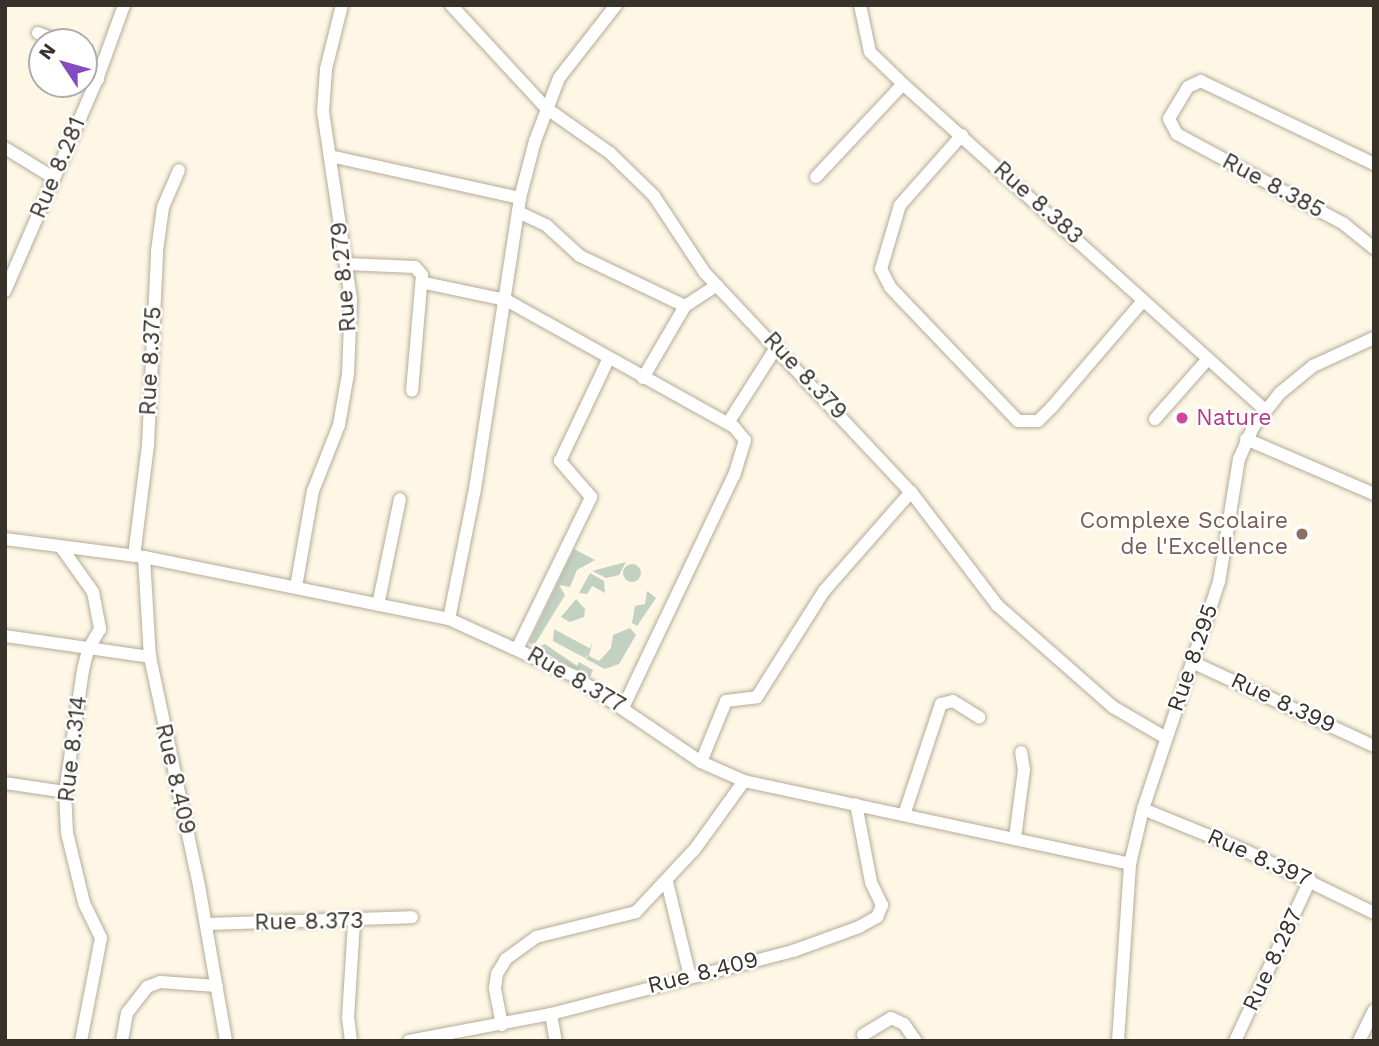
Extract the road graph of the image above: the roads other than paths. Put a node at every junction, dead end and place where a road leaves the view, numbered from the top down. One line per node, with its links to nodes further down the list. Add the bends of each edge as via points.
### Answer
1 (124, 5): 6 (street, Rue 8.281)
2 (342, 5): 12 (street, Rue 8.279, via 323,99)
3 (451, 5): 9 (street, Rue 8.379)
4 (616, 5): 9 (street, via 568,64)
5 (860, 5): 7 (street, Rue 8.383, via 870,51)
6 (98, 76)
7 (903, 84): 10 (street, Rue 8.383); 15 (street)
8 (89, 98): 16 (street, Rue 8.281)
9 (546, 108): 17 (street); 22 (street, Rue 8.379, via 632,172)
10 (962, 135): 25 (street, Rue 8.383); 25 (street, via 900,205 881,269 890,287 1018,421 1038,421)
11 (5, 148): 16 (street)
12 (330, 156): 17 (street); 20 (street, Rue 8.279)
13 (1374, 164): 19 (street, Rue 8.385, via 1201,81 1188,87 1169,119 1171,127 1344,224)
14 (179, 170): 42 (street, Rue 8.375, via 163,207 159,240)
15 (816, 177)
16 (54, 178): 23 (street, Rue 8.281)
17 (520, 198): 18 (street)
18 (518, 212): 24 (street); 26 (street, via 546,225 580,256)
19 (1374, 248)
20 (346, 264): 21 (street, via 415,267); 43 (street, Rue 8.279, via 351,310 344,407 313,491)
21 (425, 283): 24 (street); 32 (street)
22 (717, 285): 26 (street); 28 (street, Rue 8.379)
23 (5, 291)
24 (506, 300): 29 (street); 45 (street)
25 (1143, 300): 30 (street, Rue 8.383)
26 (685, 306): 31 (street)
27 (1374, 338): 33 (street, Rue 8.295, via 1313,366)
28 (776, 346): 35 (street); 37 (street, Rue 8.379)
29 (609, 358): 31 (street); 47 (street, via 560,461 591,497)
30 (1207, 360): 33 (street, Rue 8.383); 34 (street)
31 (643, 378): 35 (street)
32 (412, 391)
33 (1265, 410): 36 (street, Rue 8.295)
34 (1155, 419)
35 (728, 424): 51 (street, via 745,440 743,456)
36 (1246, 439): 38 (street); 50 (street, Rue 8.295, via 1221,574)
37 (911, 492): 53 (street, Rue 8.379, via 997,605 1113,707); 56 (street, via 824,591 757,697 726,701)
38 (1374, 494)
39 (400, 499): 44 (street, via 392,519)
40 (5, 540): 41 (street, Rue 8.377)
41 (61, 547): 42 (street, Rue 8.377); 48 (street, Rue 8.314, via 93,592 100,629)
42 (139, 557): 43 (street, Rue 8.377); 49 (street, Rue 8.409)
43 (296, 587): 44 (street, Rue 8.377)
44 (378, 605): 45 (street, Rue 8.377)
45 (449, 619): 47 (street, Rue 8.377)
46 (5, 636): 48 (street)
47 (517, 647): 51 (street, Rue 8.377)
48 (88, 650): 49 (street); 59 (street, Rue 8.314)
49 (150, 657): 70 (street, Rue 8.409)
50 (1192, 662): 53 (street, Rue 8.295); 54 (street, Rue 8.399)
51 (624, 706): 56 (street, Rue 8.377)
52 (979, 717): 62 (street, via 953,701 941,704)
53 (1166, 738): 61 (street, Rue 8.295)
54 (1374, 746)
55 (1021, 752): 63 (street, via 1024,770)
56 (701, 762): 57 (street, Rue 8.377)
57 (744, 781): 60 (street, Rue 8.377); 66 (street)
58 (5, 783): 59 (street)
59 (65, 792): 77 (street, Rue 8.314, via 67,833 84,903 101,932)
60 (856, 804): 62 (street, Rue 8.377); 71 (street, Rue 8.409, via 871,882 882,905 877,917 793,951)
61 (1143, 809): 64 (street, Rue 8.295); 65 (street, Rue 8.397)
62 (904, 815): 63 (street, Rue 8.377)
63 (1015, 838): 64 (street, Rue 8.377)
64 (1130, 864): 84 (street, Rue 8.295)
65 (1310, 880): 67 (street, Rue 8.397); 85 (street, Rue 8.287)
66 (667, 882): 71 (street); 75 (street, via 628,916 520,944 497,974)
67 (1374, 913)
68 (412, 917): 69 (street, Rue 8.373)
69 (354, 922): 70 (street, Rue 8.373); 80 (street, via 348,1018)
70 (206, 925): 72 (street, Rue 8.409)
71 (690, 976): 74 (street, Rue 8.409)
72 (217, 986): 78 (street, via 160,982 147,987 127,1013); 79 (street, Rue 8.409)
73 (1374, 1010): 86 (street)
74 (551, 1014): 75 (street, Rue 8.409); 82 (street)
75 (502, 1025): 81 (street, Rue 8.409)
76 (863, 1035): 83 (street, via 891,1018 904,1024)
77 (81, 1041)
78 (122, 1041)
79 (226, 1041)
80 (351, 1041)
81 (410, 1041)
82 (556, 1041)
83 (916, 1041)
84 (1118, 1041)
85 (1235, 1041)
86 (1359, 1041)

